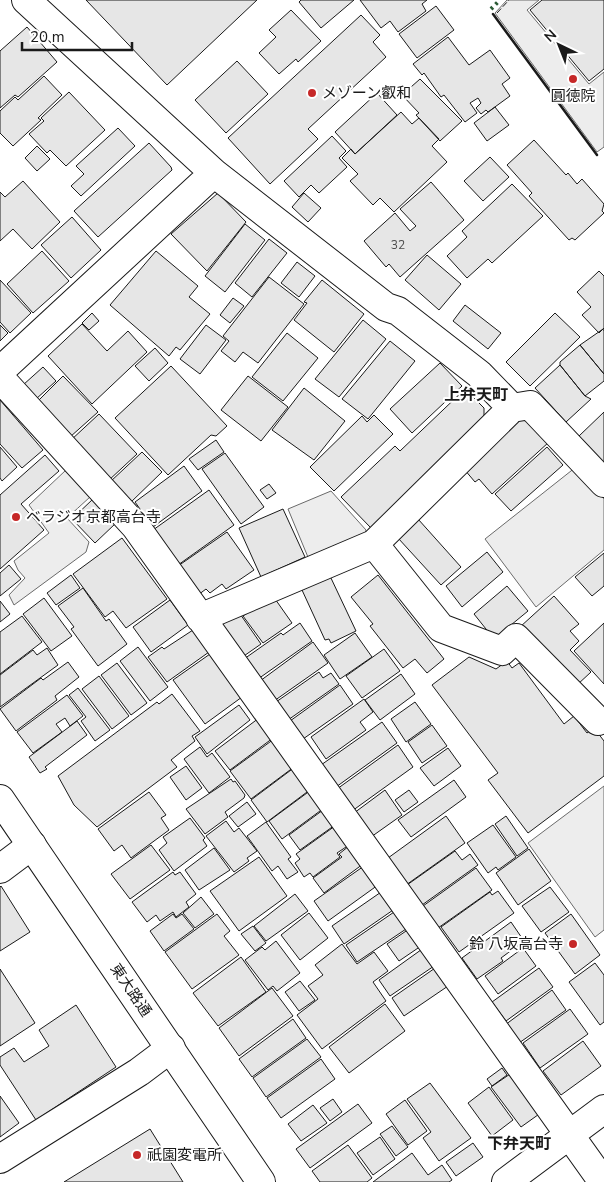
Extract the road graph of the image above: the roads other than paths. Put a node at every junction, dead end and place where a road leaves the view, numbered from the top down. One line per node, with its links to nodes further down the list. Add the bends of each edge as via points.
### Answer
1 (26, 0): 2 (street)
2 (214, 173): 3 (street); 5 (street, via 386,307 398,311 479,374)
3 (0, 371)
4 (0, 378): 8 (street, via 136,527)
5 (512, 408): 6 (street, via 530,405); 7 (street)
6 (604, 483)
7 (374, 544): 8 (street); 9 (street, via 441,628 502,650 516,638)
8 (200, 618): 15 (street)
9 (598, 721)
10 (0, 799): 11 (street, 東大路通)
11 (32, 845): 12 (street); 13 (street, 東大路通)
12 (0, 868)
13 (171, 1048): 16 (street, via 139,1072); 17 (street, 東大路通)
14 (604, 1109): 15 (street)
15 (571, 1136): 18 (street); 19 (street)
16 (0, 1159)
17 (262, 1182)
18 (506, 1182)
19 (603, 1182)

